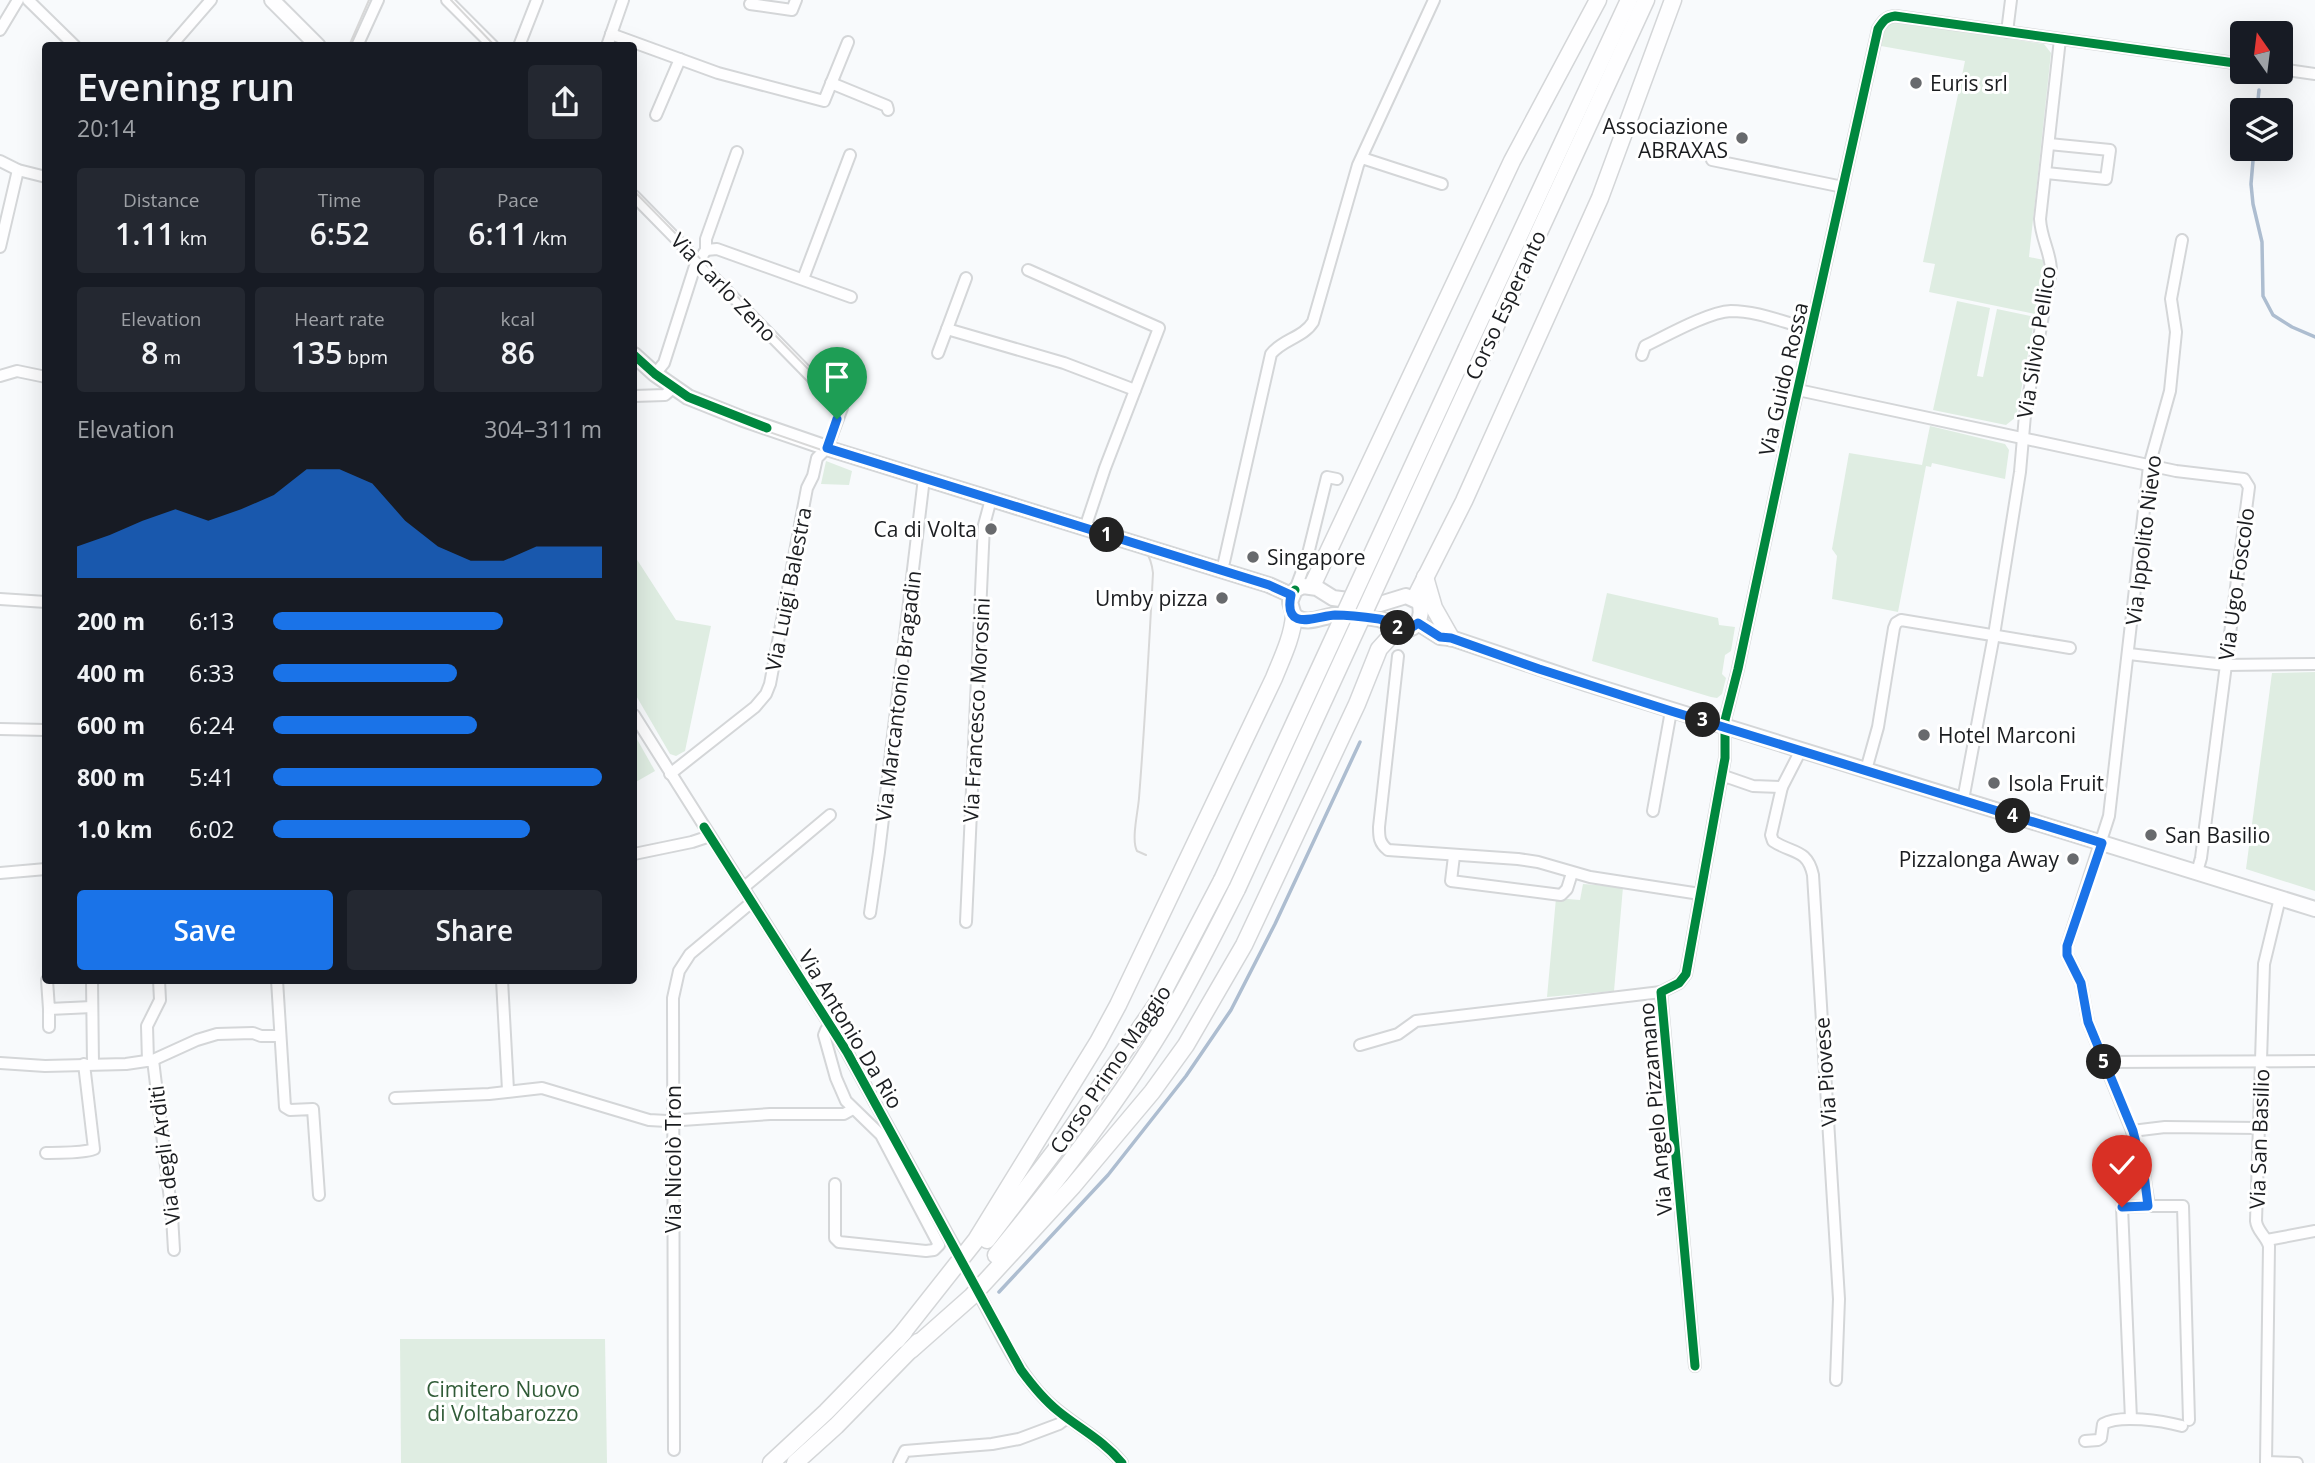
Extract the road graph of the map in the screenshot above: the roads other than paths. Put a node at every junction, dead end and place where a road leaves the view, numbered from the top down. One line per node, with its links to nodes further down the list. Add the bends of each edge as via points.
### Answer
1 (18, 0): 17 (street)
2 (28, 0): 22 (street)
3 (211, 0): 23 (street)
4 (272, 0): 24 (main road)
5 (378, 0): 25 (street)
6 (447, 0): 26 (street)
7 (537, 0): 27 (street)
8 (623, 0): 20 (street)
9 (796, 0): 16 (street, via 792,10)
10 (1434, 0): 39 (street)
11 (1598, 0): 77 (highway, via 1512,161)
12 (1629, 0): 82 (highway, Corso Esperanto, bridge)
13 (1646, 0): 83 (highway, Corso Esperanto, bridge)
14 (1673, 0): 76 (highway, via 1600,198)
15 (2011, 0): 18 (street)
16 (750, 4)
17 (0, 30)
18 (2007, 32): 19 (street); 46 (street, Via Guido Rossa, via 1888,17 1882,21)
19 (2060, 39): 30 (street); 36 (street, Via Silvio Pellico)
20 (609, 40)
21 (848, 41): 33 (street)
22 (71, 42)
23 (174, 42)
24 (314, 42)
25 (359, 42)
26 (489, 42)
27 (521, 42)
28 (637, 48): 29 (street)
29 (680, 60): 33 (street, via 824,101); 35 (street)
30 (2230, 62)
31 (2293, 71): 32 (street)
32 (2315, 74)
33 (831, 83): 34 (street)
34 (888, 110)
35 (656, 115)
36 (2049, 144): 43 (street, Via Silvio Pellico); 43 (street, via 2110,150 2106,179)
37 (737, 152): 50 (street)
38 (850, 155): 54 (street)
39 (1362, 158): 45 (street); 75 (street, via 1313,322 1271,354)
40 (1712, 160): 46 (street)
41 (0, 162): 42 (street)
42 (18, 170): 44 (street); 49 (street)
43 (2046, 173): 68 (street, Via Silvio Pellico, via 2041,232 2051,271)
44 (42, 176)
45 (1442, 184)
46 (1843, 187): 57 (street, Via Guido Rossa)
47 (637, 199): 51 (street, Via Carlo Zeno)
48 (2182, 240): 70 (street, Via Ippolito Nievo, via 2171,299 2176,332 2170,391)
49 (0, 247)
50 (706, 250): 51 (street); 54 (street, via 717,249)
51 (698, 260): 62 (street, via 664,363); 69 (street, Via Carlo Zeno, via 842,408)
52 (1028, 270): 65 (street, via 1159,328)
53 (967, 278): 56 (street)
54 (803, 279): 55 (street)
55 (851, 297)
56 (947, 329): 58 (street); 65 (street, via 1064,363)
57 (1811, 329): 59 (street, via 1730,311 1645,346); 66 (street, Via Guido Rossa)
58 (938, 353)
59 (1642, 355)
60 (637, 358): 62 (main road)
61 (1, 373): 63 (street)
62 (655, 374): 64 (main road)
63 (42, 376)
64 (673, 388): 67 (street, via 665,395); 69 (main road, via 704,405)
65 (1135, 390): 74 (street)
66 (1798, 390): 68 (street, Via Guido Rossa); 96 (street, Via Guido Rossa)
67 (637, 396)
68 (2023, 438): 70 (street, Via Ugo Foscolo); 87 (street, Via Silvio Pellico)
69 (827, 448): 71 (main road); 101 (street, Via Luigi Balestra, via 819,453 807,488 766,694)
70 (2149, 466): 90 (street, Via Ippolito Nievo); 93 (street, Via Ugo Foscolo, via 2244,479 2249,487)
71 (924, 478): 73 (main road); 120 (street, Via Marcantonio Bragadin)
72 (1337, 479): 78 (street, via 1327,477 1307,558)
73 (991, 499): 74 (main road); 121 (street, Via Francesco Morosini, via 984,525)
74 (1085, 528): 75 (main road)
75 (1222, 571): 78 (main road)
76 (1425, 577): 79 (highway); 88 (highway, via 1434,608)
77 (1312, 586): 78 (main road); 79 (main road, via 1328,596 1380,604 1399,596)
78 (1293, 593): 84 (main road)
79 (1415, 598): 85 (main road, via 1422,613)
80 (0, 599): 81 (street)
81 (42, 602)
82 (1348, 606): 155 (highway, Corso Primo Maggio, bridge, via 1222,880 1158,1002 1037,1175)
83 (1365, 610): 155 (highway, Corso Primo Maggio, bridge, via 1237,889 1172,1012 1117,1095 997,1254)
84 (1294, 616): 86 (main road, via 1310,621 1340,615 1380,620); 155 (highway, via 1274,678 1118,1005 976,1240)
85 (1418, 623): 86 (main road, via 1409,629); 88 (main road, via 1440,637)
86 (1398, 628): 155 (highway, via 1379,649 1244,945 1186,1045 1073,1186 972,1296)
87 (1994, 635): 89 (street); 100 (street, via 1901,620 1896,623); 104 (street, Via Silvio Pellico)
88 (1451, 638): 94 (main road)
89 (2070, 648)
90 (2129, 654): 93 (street); 108 (street, Via Ippolito Nievo)
91 (1398, 656): 110 (street, via 1379,838 1388,850)
92 (2315, 664): 93 (street)
93 (2225, 665): 112 (street, Via Ugo Foscolo)
94 (1671, 711): 96 (main road); 105 (street)
95 (637, 720): 101 (street, Via Antonio Da Rio)
96 (1724, 726): 99 (main road); 102 (street)
97 (0, 729): 98 (street)
98 (42, 730)
99 (1801, 750): 100 (main road); 103 (street, Via Piovese)
100 (1866, 771): 104 (main road)
101 (670, 774): 107 (street, Via Antonio Da Rio)
102 (1721, 780): 103 (street, via 1727,777 1753,786); 116 (street, Via Angelo Pizzamano)
103 (1782, 787): 157 (street, Via Piovese, via 1773,841 1801,853 1812,875 1839,1298)
104 (1964, 800): 108 (main road)
105 (1653, 811)
106 (830, 815): 115 (street)
107 (710, 836): 109 (street); 115 (street, Via Antonio Da Rio)
108 (2102, 843): 112 (main road); 137 (street, Via Ippolito Nievo, via 2067,955 2081,983 2088,1022)
109 (637, 853)
110 (1454, 856): 114 (street, via 1518,859); 114 (street, via 1451,881 1561,895)
111 (42, 869): 113 (street)
112 (2197, 872): 117 (main road)
113 (0, 873)
114 (1572, 873): 116 (street)
115 (743, 888): 118 (street, Via Antonio Da Rio)
116 (1700, 894): 127 (street, Via Angelo Pizzamano, via 1686,974)
117 (2280, 898): 119 (main road); 135 (street, Via San Basilio, via 2264,964)
118 (752, 902): 130 (street, Via Antonio Da Rio); 143 (street, Via Nicolò Tron, via 690,954 679,971 673,998)
119 (2315, 909)
120 (870, 913)
121 (967, 922)
122 (47, 984): 129 (street)
123 (92, 984): 128 (street)
124 (159, 984): 134 (street, Via degli Arditi, via 160,1000 147,1026)
125 (277, 984): 132 (street)
126 (502, 984): 140 (street)
127 (1661, 992): 133 (street, Via Angelo Pizzamano, via 1416,1021 1398,1034); 156 (street, Via Angelo Pizzamano)
128 (92, 1007): 129 (street); 139 (street)
129 (49, 1009): 131 (street)
130 (831, 1026): 142 (street, Via Antonio Da Rio, via 824,1035 836,1078); 153 (street, Via Antonio Da Rio)
131 (49, 1027)
132 (280, 1036): 134 (street, Via degli Arditi, via 217,1034); 148 (street, via 285,1107 313,1109)
133 (1360, 1045)
134 (151, 1061): 139 (street, Via degli Arditi); 152 (street, Via degli Arditi)
135 (2261, 1061): 136 (street); 137 (street); 144 (street, Via San Basilio)
136 (2315, 1061)
137 (2104, 1062): 145 (street, Via Ippolito Nievo)
138 (0, 1063): 139 (street, Via degli Arditi)
139 (88, 1064): 146 (street, via 94,1149)
140 (508, 1090): 141 (street); 143 (street, via 542,1088 639,1118)
141 (395, 1098)
142 (853, 1109): 143 (street, via 844,1114); 147 (street, Via Antonio Da Rio, via 881,1135 939,1245 926,1251 839,1242 835,1238)
143 (673, 1121): 161 (street, Via Nicolò Tron)
144 (2259, 1128): 145 (street); 151 (street, Via San Basilio, via 2256,1221)
145 (2133, 1131): 149 (street, Via Ippolito Nievo)
146 (46, 1153)
147 (835, 1184)
148 (319, 1195)
149 (2148, 1206): 159 (street, via 2122,1207); 159 (street, via 2183,1206 2185,1423)
150 (2315, 1231): 151 (street)
151 (2267, 1240): 166 (street, Via San Basilio)
152 (174, 1250)
153 (959, 1255)
154 (980, 1296): 158 (street, via 1021,1370)
155 (904, 1345): 162 (highway, Corso Primo Maggio); 163 (highway, Corso Primo Maggio, via 836,1426)
156 (1695, 1366)
157 (1836, 1380)
158 (1067, 1418): 164 (street, via 1020,1439 905,1451); 165 (street)
159 (2131, 1419): 160 (street, via 2107,1422 2101,1438)
160 (2085, 1441)
161 (674, 1450)
162 (771, 1463)
163 (795, 1463)
164 (899, 1463)
165 (1122, 1463)
166 (2266, 1463): 167 (street, Via San Basilio)
167 (2297, 1463)

